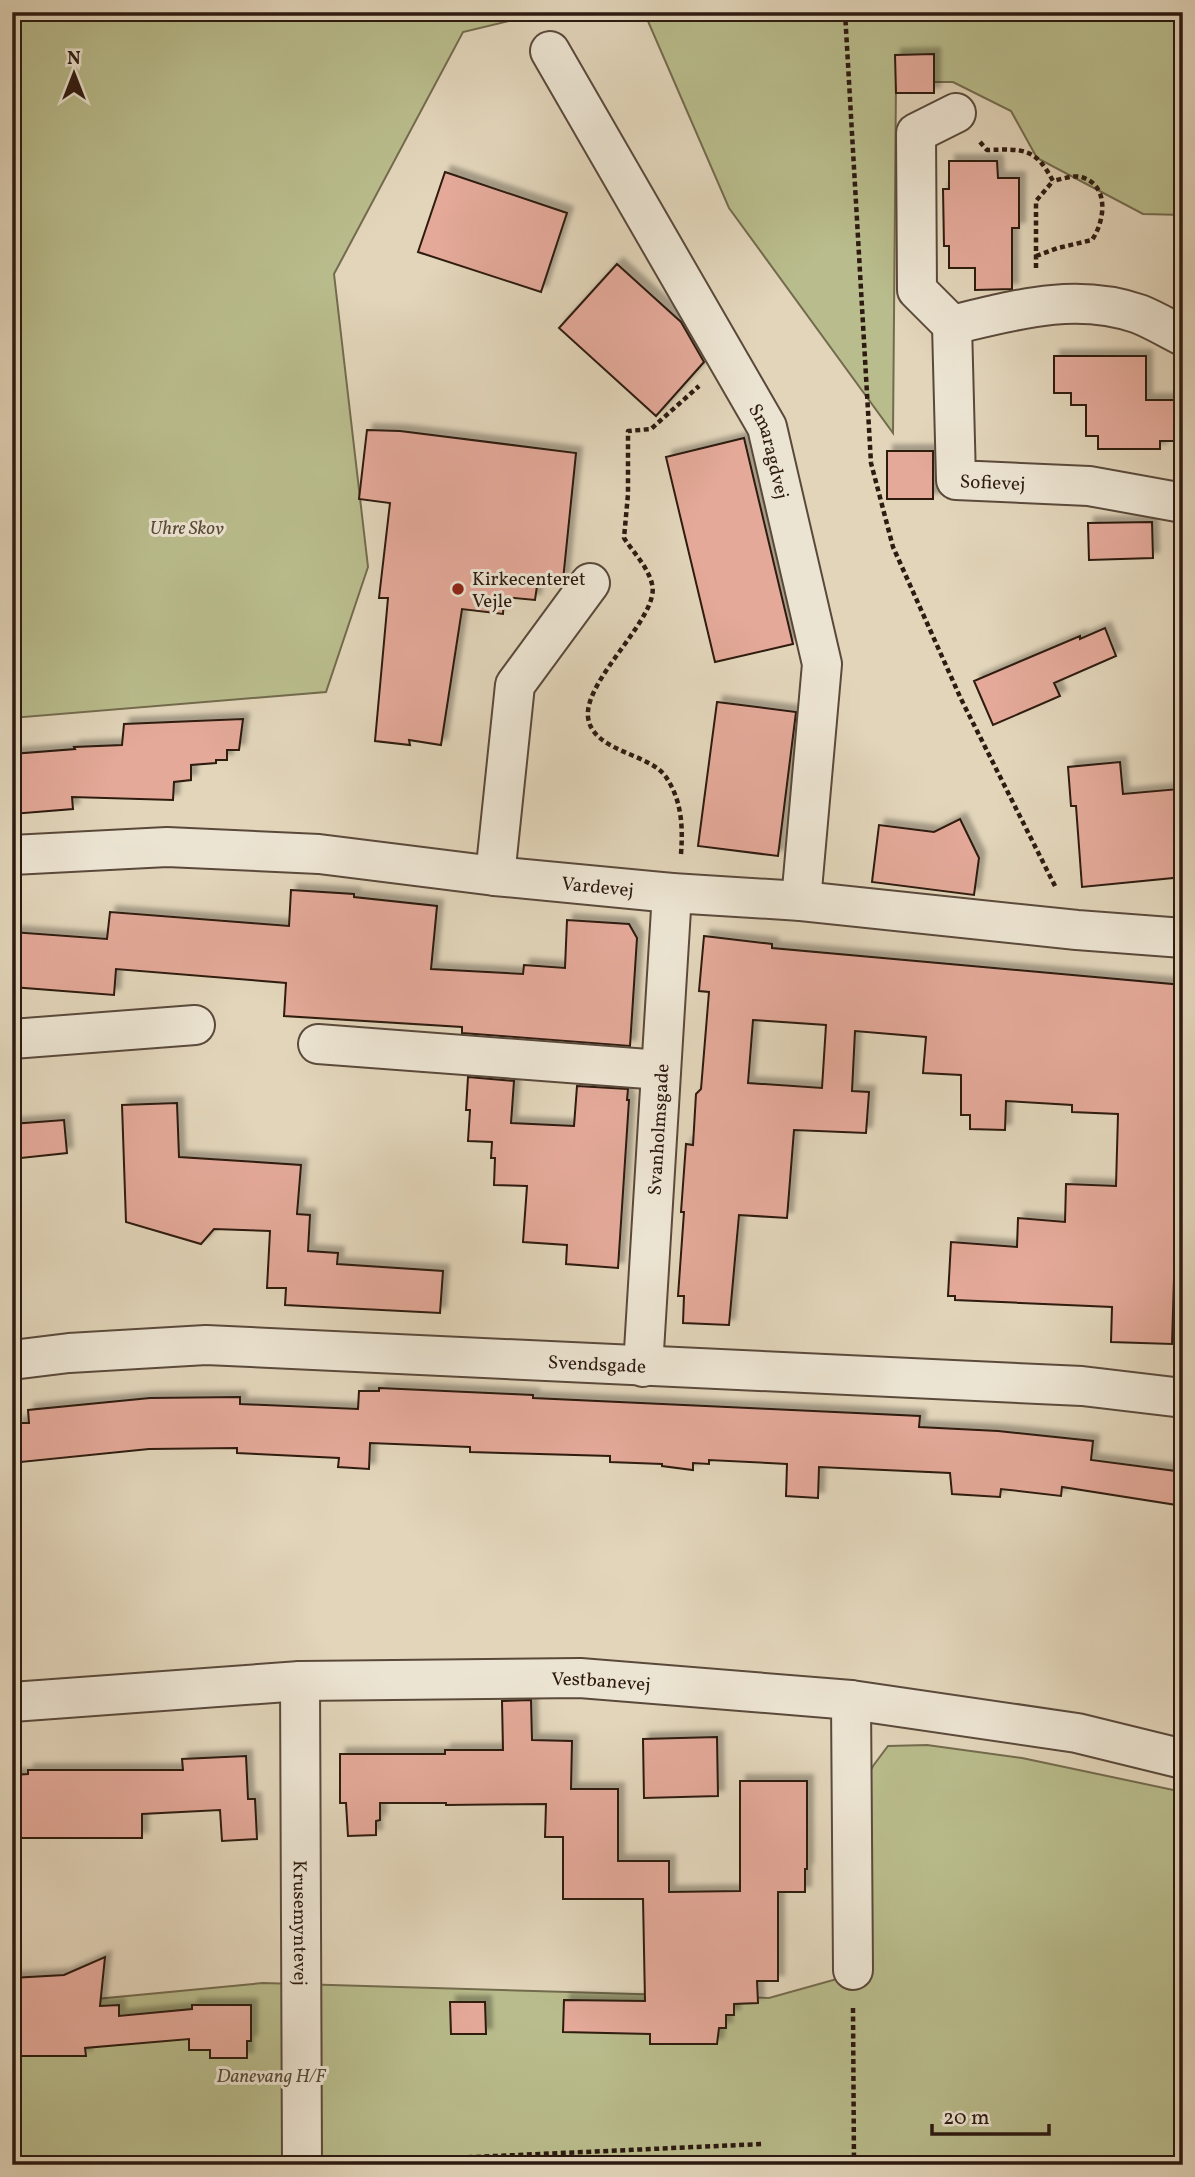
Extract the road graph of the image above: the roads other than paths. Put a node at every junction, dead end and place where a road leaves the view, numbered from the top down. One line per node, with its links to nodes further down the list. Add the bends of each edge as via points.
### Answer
1 (550, 51): 10 (street, Smaragdvej, via 767,427 822,664)
2 (956, 113): 3 (street, via 916,134 917,290)
3 (952, 326): 4 (street, via 1036,305 1091,303 1140,314); 5 (street, Sofievej, via 956,480 1089,486)
4 (1183, 337)
5 (1183, 503)
6 (590, 583): 8 (street, via 515,685)
7 (12, 855): 8 (street, Vardevej, via 181,848 319,854)
8 (495, 876): 9 (street, Vardevej)
9 (672, 892): 10 (street, Vardevej); 15 (street, Svanholmsgade)
10 (802, 901): 11 (street, Vardevej)
11 (1183, 938)
12 (195, 1025): 13 (street)
13 (12, 1040)
14 (318, 1044): 15 (street)
15 (661, 1070): 17 (street, Svanholmsgade)
16 (12, 1360): 17 (street, Svendsgade, via 206,1345)
17 (643, 1367): 18 (street, Svendsgade, via 1082,1386)
18 (1183, 1398)
19 (300, 1681): 20 (street, Vestbanevej, via 580,1678); 21 (street, Vestbanevej); 24 (street, Krusemyntevej)
20 (850, 1700): 22 (street, Vestbanevej, via 1077,1733); 23 (street)
21 (12, 1702)
22 (1183, 1759)
23 (853, 1970)
24 (316, 2164)

